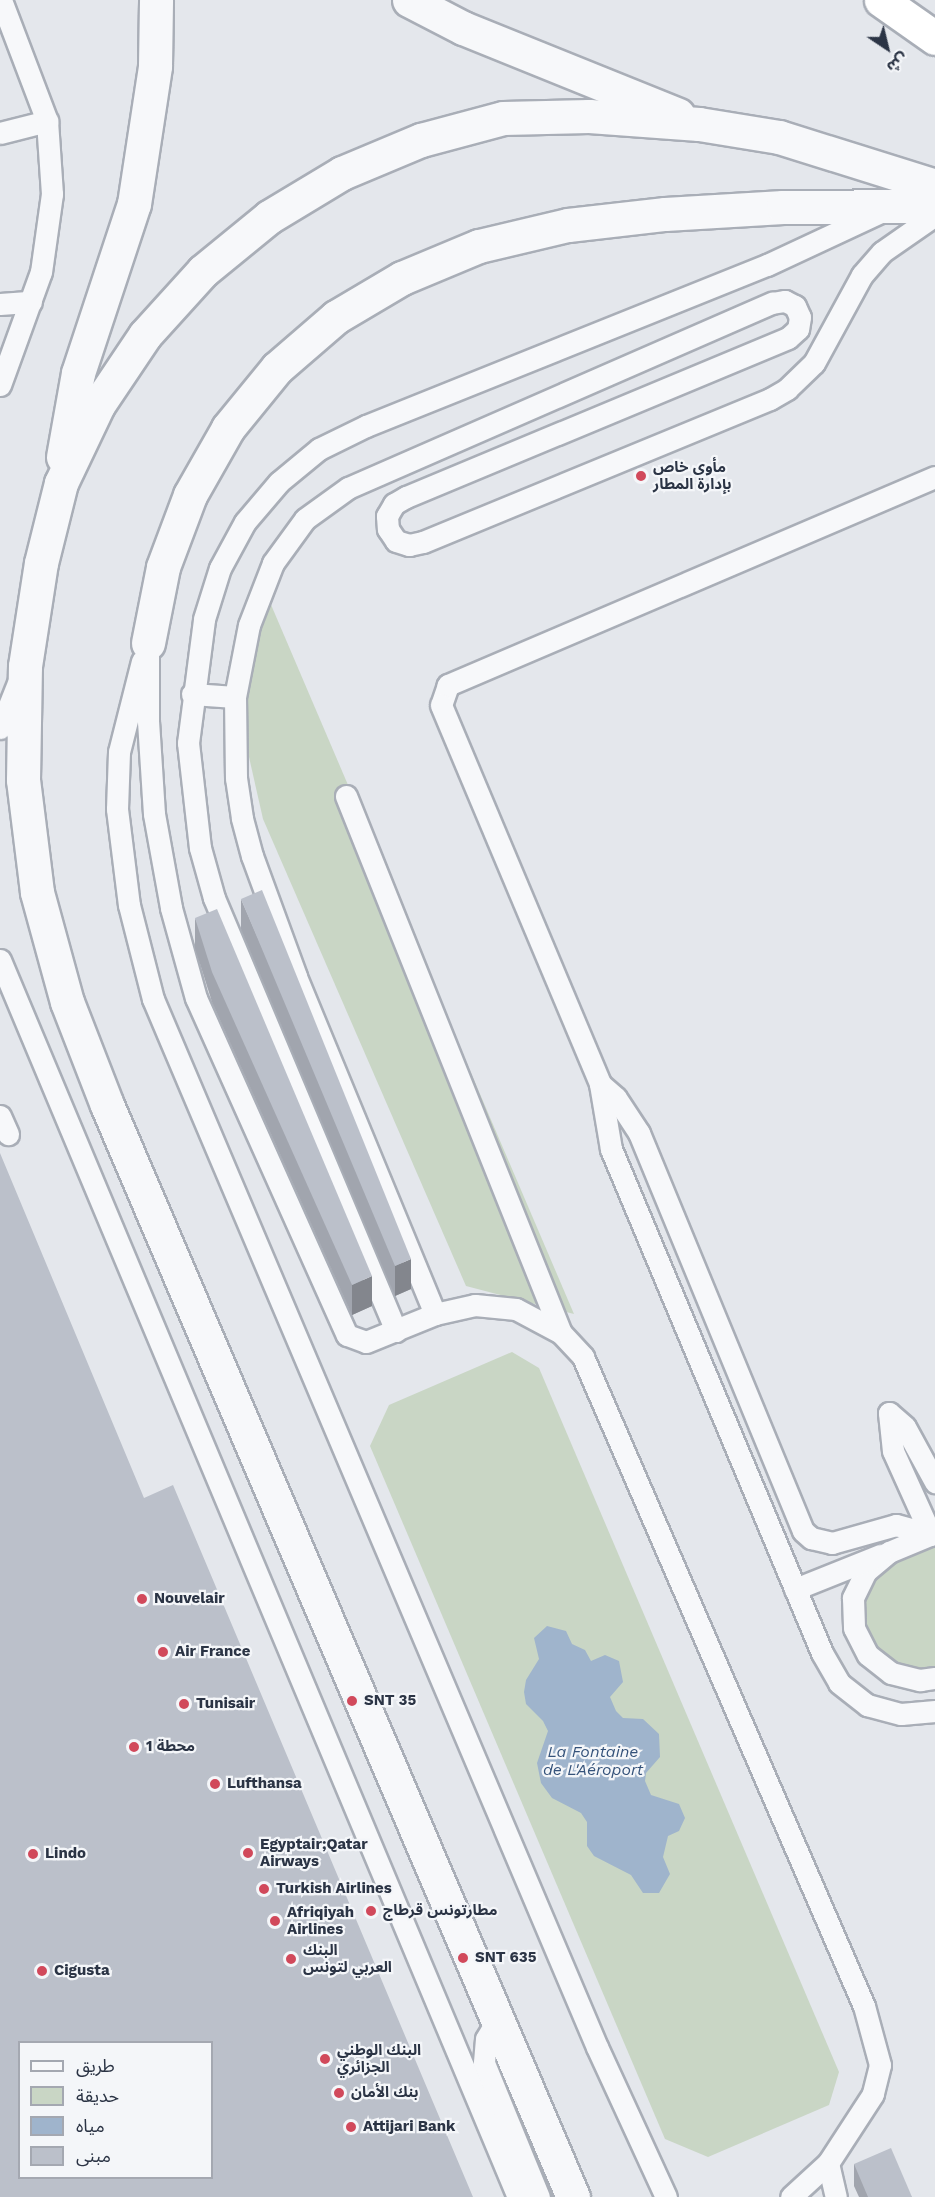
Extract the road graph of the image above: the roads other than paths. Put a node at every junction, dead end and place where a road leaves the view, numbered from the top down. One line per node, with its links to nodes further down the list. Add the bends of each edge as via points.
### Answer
1 (1, 0): 6 (lane)
2 (156, 0): 18 (street, via 152,89 134,204 78,374 69,409)
3 (409, 0): 7 (street, via 463,28)
4 (881, 0): 5 (highway)
5 (935, 38)
6 (47, 121): 8 (lane); 13 (lane, via 52,194 41,272)
7 (699, 124): 9 (street, via 779,137); 18 (street, via 589,116 503,118 421,140 342,173 269,217 203,272 153,327 98,405)
8 (0, 133)
9 (935, 186)
10 (935, 206): 11 (street)
11 (891, 207): 19 (street, via 665,214 568,225 479,246 402,278 336,317 294,353 228,428 190,495 163,567); 21 (lane, via 778,261 366,426 319,449 279,482 245,522 220,568 204,619)
12 (935, 215): 22 (lane, via 882,252 862,275 814,363 770,399 423,542 409,545 396,541 388,530 390,510 406,497 788,338 798,329 800,317 795,306 784,301 359,483 326,502 287,539 273,563 249,625)
13 (32, 302): 14 (lane); 15 (lane)
14 (0, 304)
15 (7, 344): 16 (lane)
16 (0, 385)
17 (935, 477): 26 (lane, via 448,685 441,705)
18 (61, 483): 20 (street, via 41,563)
19 (148, 643): 28 (lane, via 154,814 171,908 196,998 347,1335 366,1342); 41 (lane, via 130,697 119,752 117,809 129,905 153,999 597,2047)
20 (25, 666): 23 (lane); 36 (street, via 23,780 38,892 67,1002 112,1116)
21 (192, 694): 22 (lane); 28 (lane, via 188,743 191,795 214,898)
22 (235, 697): 27 (lane, via 236,778 252,856 296,976)
23 (0, 728)
24 (346, 795): 29 (lane)
25 (0, 960): 38 (lane)
26 (600, 1084): 31 (lane, via 616,1098 639,1133 803,1531 811,1538 832,1543 896,1525); 33 (lane, via 611,1149)
27 (435, 1314): 28 (lane); 29 (lane, via 475,1305 516,1310)
28 (396, 1331)
29 (561, 1333): 37 (lane, via 583,1357 601,1394 874,2035 880,2065 873,2094)
30 (935, 1482): 31 (lane, via 905,1427 889,1413 892,1451)
31 (929, 1535): 32 (lane)
32 (889, 1552): 33 (lane); 34 (lane, via 866,1571 853,1598 854,1628 868,1655 891,1673 920,1680)
33 (795, 1589): 35 (lane, via 839,1683 867,1705 901,1713)
34 (935, 1678)
35 (935, 1711)
36 (498, 2019): 39 (lane, via 486,2039 484,2063); 40 (street)
37 (828, 2163): 42 (lane); 43 (lane); 44 (lane)
38 (518, 2197)
39 (539, 2197)
40 (573, 2197)
41 (666, 2197)
42 (791, 2197)
43 (813, 2197)
44 (836, 2197)

